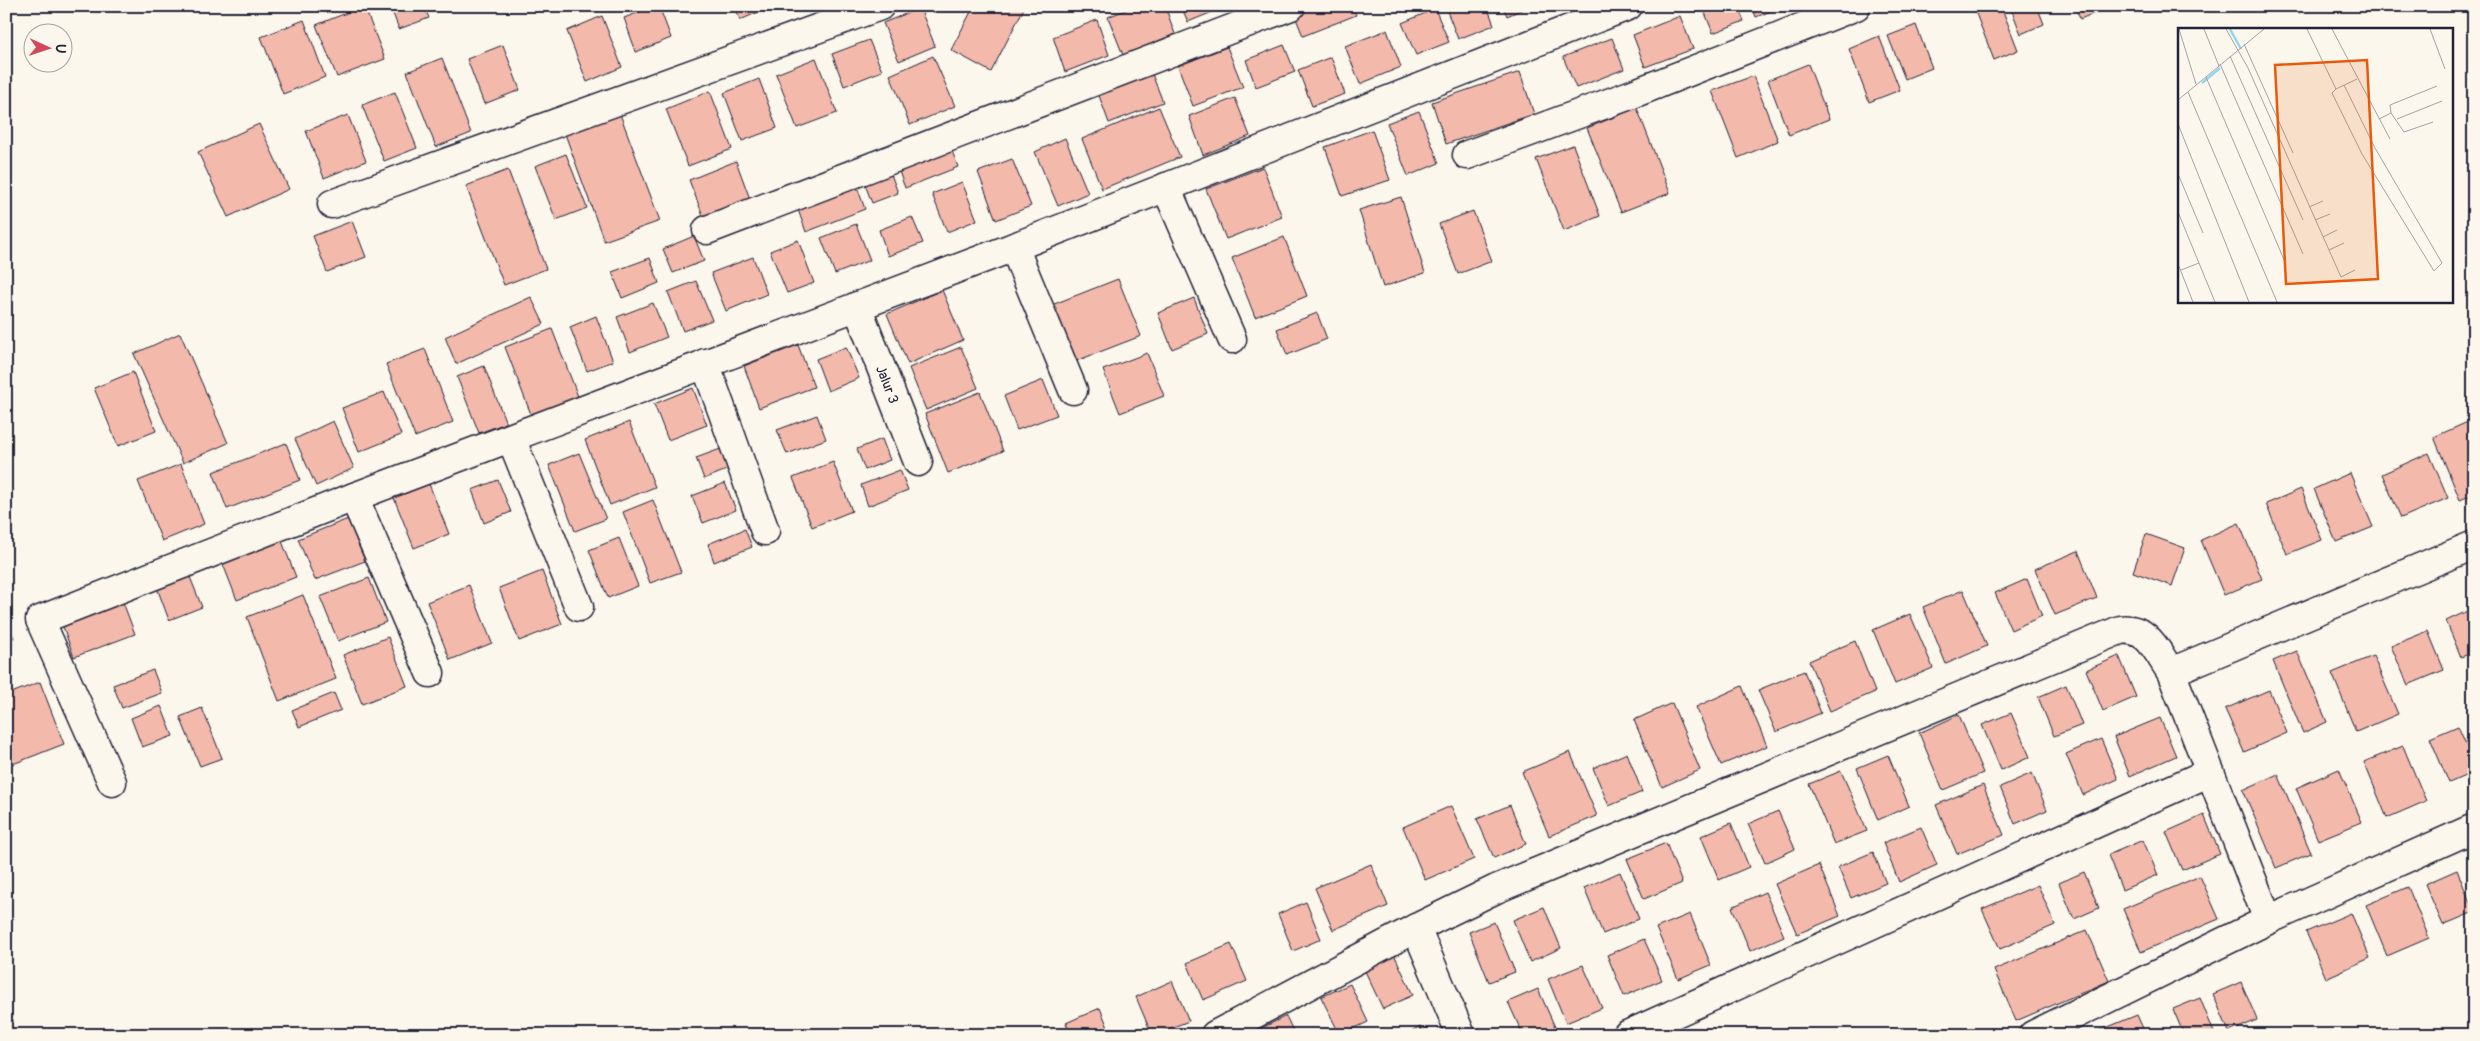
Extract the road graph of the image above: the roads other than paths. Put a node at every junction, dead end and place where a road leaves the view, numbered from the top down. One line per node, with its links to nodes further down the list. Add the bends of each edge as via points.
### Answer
1 (880, 6): 7 (street)
2 (1292, 6): 8 (street)
3 (1628, 6): 6 (street)
4 (1856, 6): 5 (street, via 1630,95)
5 (1467, 154)
6 (1166, 187): 9 (street); 11 (street)
7 (332, 204)
8 (707, 230)
9 (1014, 247): 10 (street); 13 (street)
10 (857, 306): 12 (street); 15 (street, Jalur 3)
11 (1232, 339)
12 (705, 363): 14 (street); 17 (street)
13 (1073, 390)
14 (512, 438): 16 (street); 19 (street)
15 (918, 462)
16 (354, 496): 21 (street); 23 (street, via 40,620)
17 (765, 531)
18 (2474, 545): 20 (street)
19 (579, 607)
20 (2171, 672): 22 (street); 26 (street, via 2149,638 2132,628 2120,630 1496,889)
21 (430, 673)
22 (2210, 772): 25 (street); 29 (street)
23 (112, 782)
24 (2474, 828): 25 (street)
25 (2268, 920): 30 (street)
26 (1416, 928): 27 (street); 28 (street)
27 (1215, 1035)
28 (1461, 1035)
29 (1627, 1035)
30 (2034, 1035)

